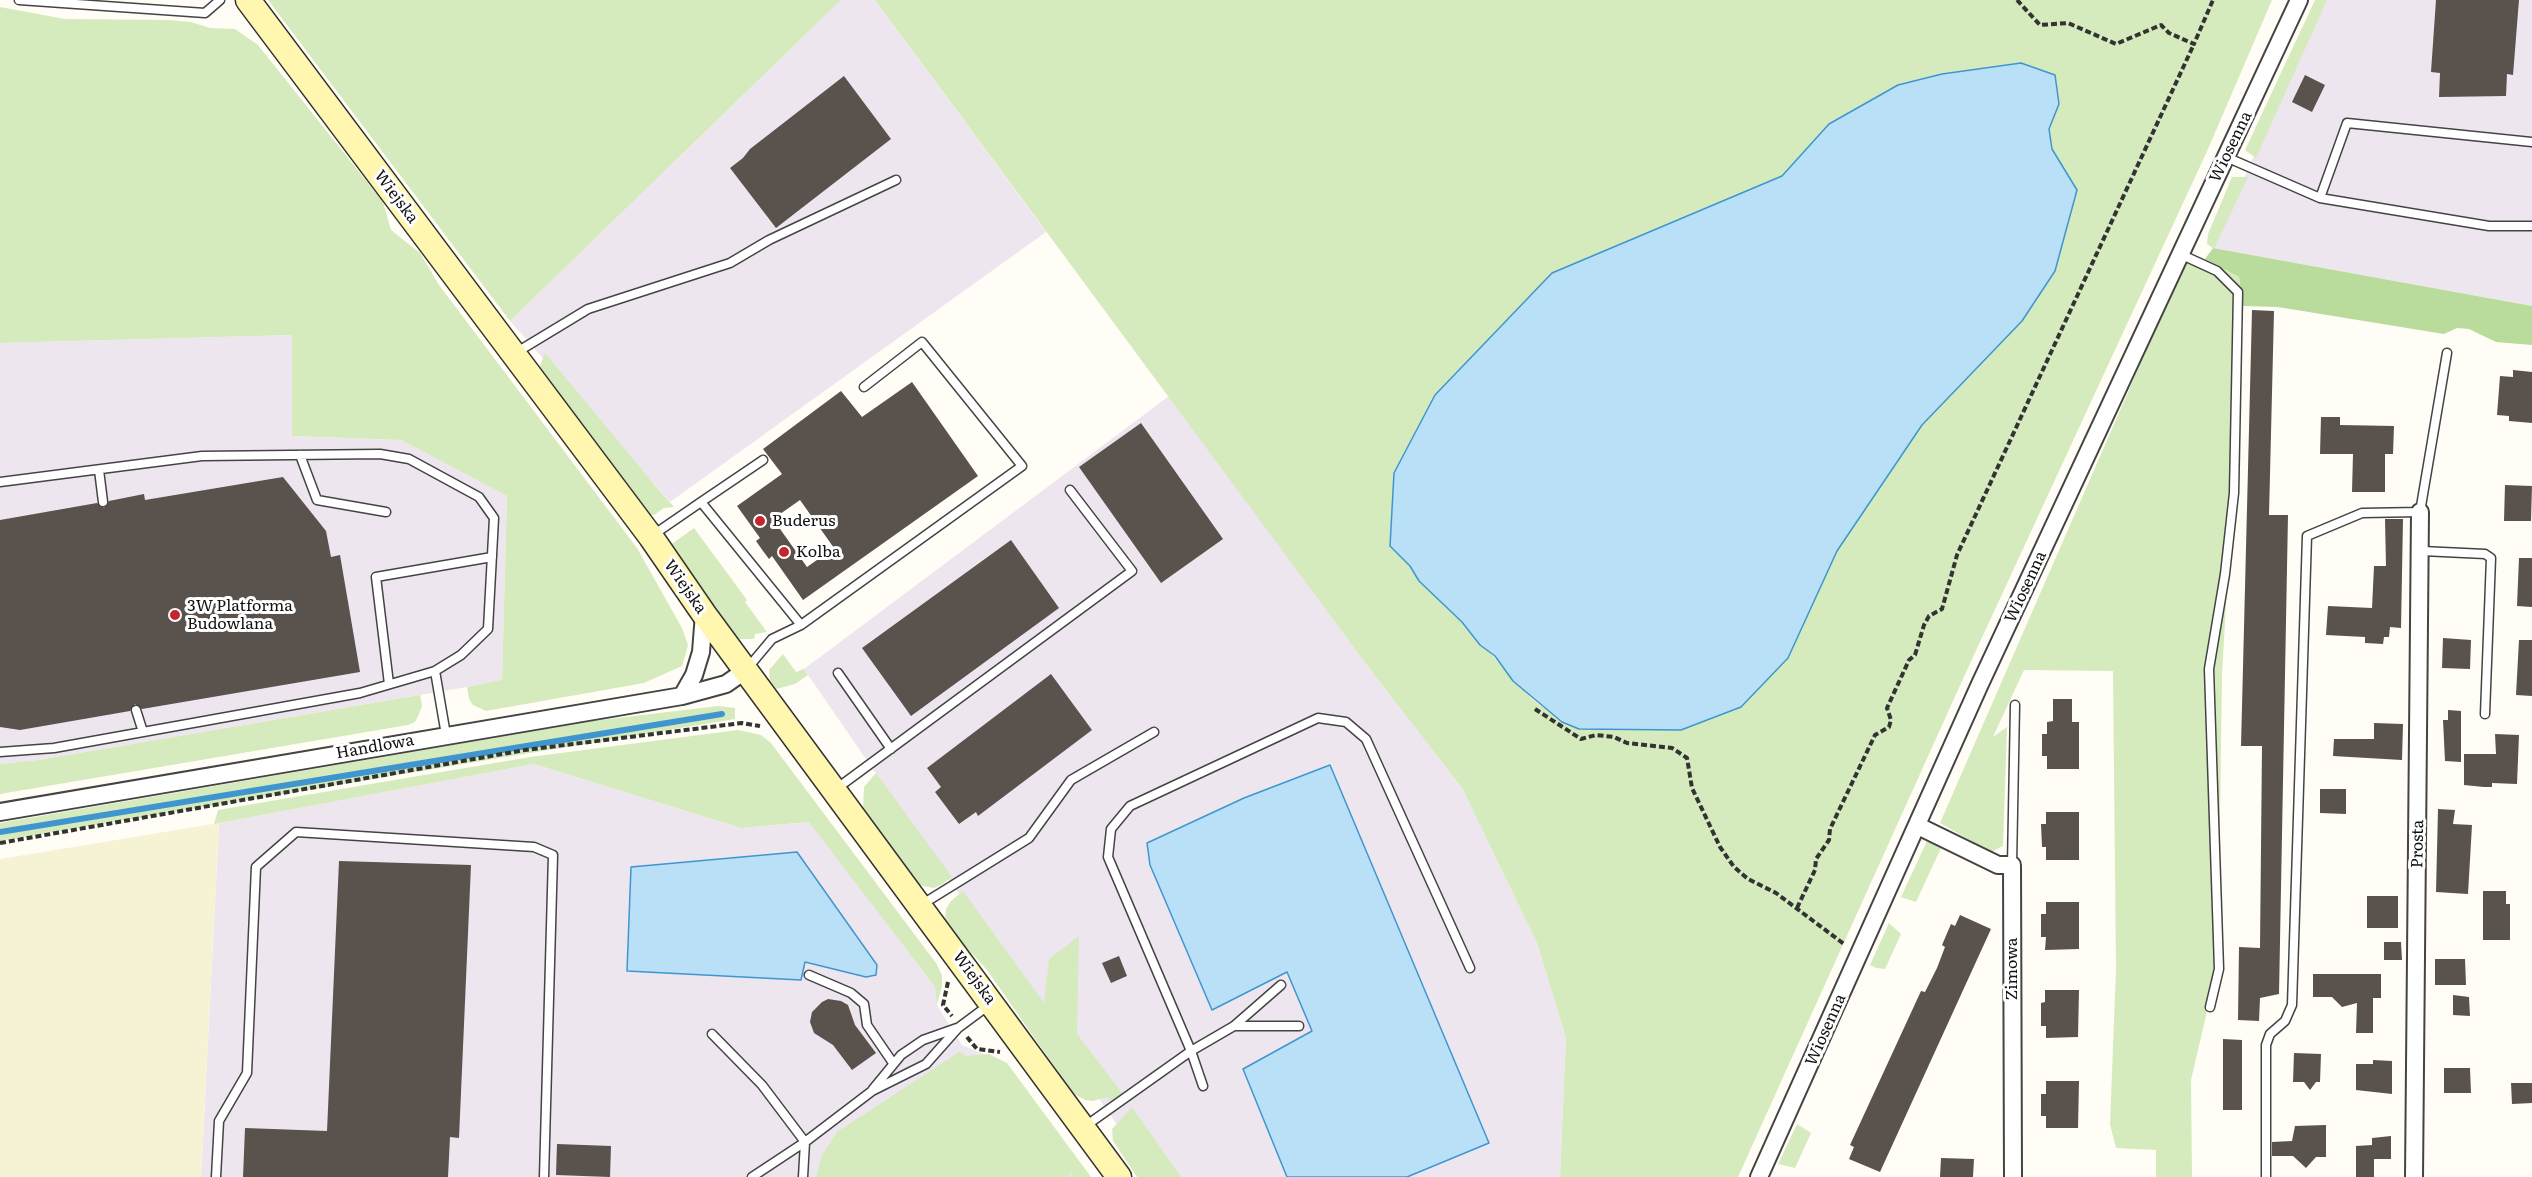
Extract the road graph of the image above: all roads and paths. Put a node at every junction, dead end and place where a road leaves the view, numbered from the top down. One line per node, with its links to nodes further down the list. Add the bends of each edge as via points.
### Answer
1 (19, 0): 2 (lane, via 205,13)
2 (220, 0)
3 (248, 0): 15 (street, Wiejska)
4 (2017, 0): 7 (path, via 2040,25 2068,23 2116,44 2161,25)
5 (2213, 0): 7 (path)
6 (2299, 0): 9 (street, Wiosenna)
7 (2194, 44): 52 (path, via 1957,555 1942,609 1929,616 1923,625 1915,655 1887,708 1889,727 1875,735)
8 (2532, 142): 11 (lane, via 2347,123)
9 (2226, 157): 11 (lane); 13 (street, Wiosenna)
10 (897, 180): 15 (lane, via 769,240 730,263 588,309)
11 (2320, 198): 12 (lane, via 2489,226)
12 (2532, 226)
13 (2180, 254): 48 (street, Wiosenna); 58 (lane, via 2217,271 2238,292 2234,493 2209,669 2219,969)
14 (2447, 353): 25 (lane)
15 (514, 354): 26 (street, Wiejska)
16 (864, 387): 30 (lane, via 922,342 1022,466)
17 (300, 455): 19 (lane, via 202,456); 24 (lane, via 317,500); 28 (lane, via 380,454 409,459 479,497 494,518)
18 (763, 460): 23 (lane)
19 (99, 470): 20 (lane); 22 (lane)
20 (0, 482)
21 (1070, 490): 44 (lane, via 1132,571)
22 (103, 502)
23 (701, 502): 26 (lane); 30 (lane)
24 (386, 512)
25 (2420, 512): 27 (street, Prosta); 76 (lane, via 2362,513 2307,536 2292,1005 2266,1045)
26 (651, 537): 29 (street, Wiejska)
27 (2422, 551): 39 (lane, via 2485,554 2491,558); 77 (street, Prosta)
28 (492, 557): 32 (lane, via 488,628 460,655); 34 (lane, via 376,576)
29 (704, 614): 31 (street, Wiejska); 35 (street, via 701,652)
30 (801, 625): 31 (lane, via 772,639)
31 (746, 670): 35 (street, Handlowa, via 726,684); 46 (street, Wiejska)
32 (435, 671): 34 (lane); 43 (lane)
33 (838, 673): 44 (lane)
34 (389, 684): 41 (lane, via 360,693)
35 (682, 696): 43 (street, Handlowa)
36 (2015, 705): 50 (lane)
37 (1535, 709): 52 (path, via 1581,739 1614,736 1627,743 1672,748 1687,758 1692,788 1734,867)
38 (136, 710): 41 (lane)
39 (2485, 714)
40 (748, 722): 49 (path, via 525,750)
41 (143, 732): 45 (lane, via 54,748)
42 (1154, 732): 51 (lane, via 1071,780 1029,838)
43 (446, 735): 47 (street, Handlowa)
44 (891, 749): 46 (lane)
45 (0, 752)
46 (834, 790): 51 (street, Wiejska)
47 (0, 812)
48 (1918, 826): 50 (street, via 1998,865); 53 (street, Wiosenna)
49 (0, 843)
50 (2012, 865): 75 (street, Zimowa)
51 (921, 905): 57 (street, Wiejska)
52 (1797, 908): 53 (path)
53 (1860, 953): 74 (street, Wiosenna)
54 (1470, 968): 63 (lane, via 1366,739 1347,722 1318,718 1130,806 1111,829 1108,857)
55 (809, 975): 64 (lane, via 851,993 864,1004 867,1025)
56 (1281, 985): 59 (lane)
57 (991, 1003): 61 (lane); 67 (street, Wiejska)
58 (2210, 1007)
59 (1234, 1026): 60 (lane); 63 (lane)
60 (1299, 1026)
61 (958, 1028): 64 (lane, via 923,1040); 66 (lane, via 926,1064)
62 (712, 1034): 68 (lane, via 762,1085)
63 (1191, 1051): 65 (lane); 67 (lane)
64 (893, 1063): 66 (lane)
65 (1203, 1086)
66 (872, 1091): 68 (lane)
67 (1083, 1128): 73 (street, Wiejska)
68 (806, 1142): 71 (lane); 72 (lane)
69 (216, 1177): 70 (lane, via 219,1121 248,1073 256,867 296,831 534,847 554,855)
70 (544, 1177)
71 (752, 1177)
72 (803, 1177)
73 (1119, 1177)
74 (1759, 1177)
75 (2013, 1177)
76 (2265, 1177)
77 (2414, 1177)

